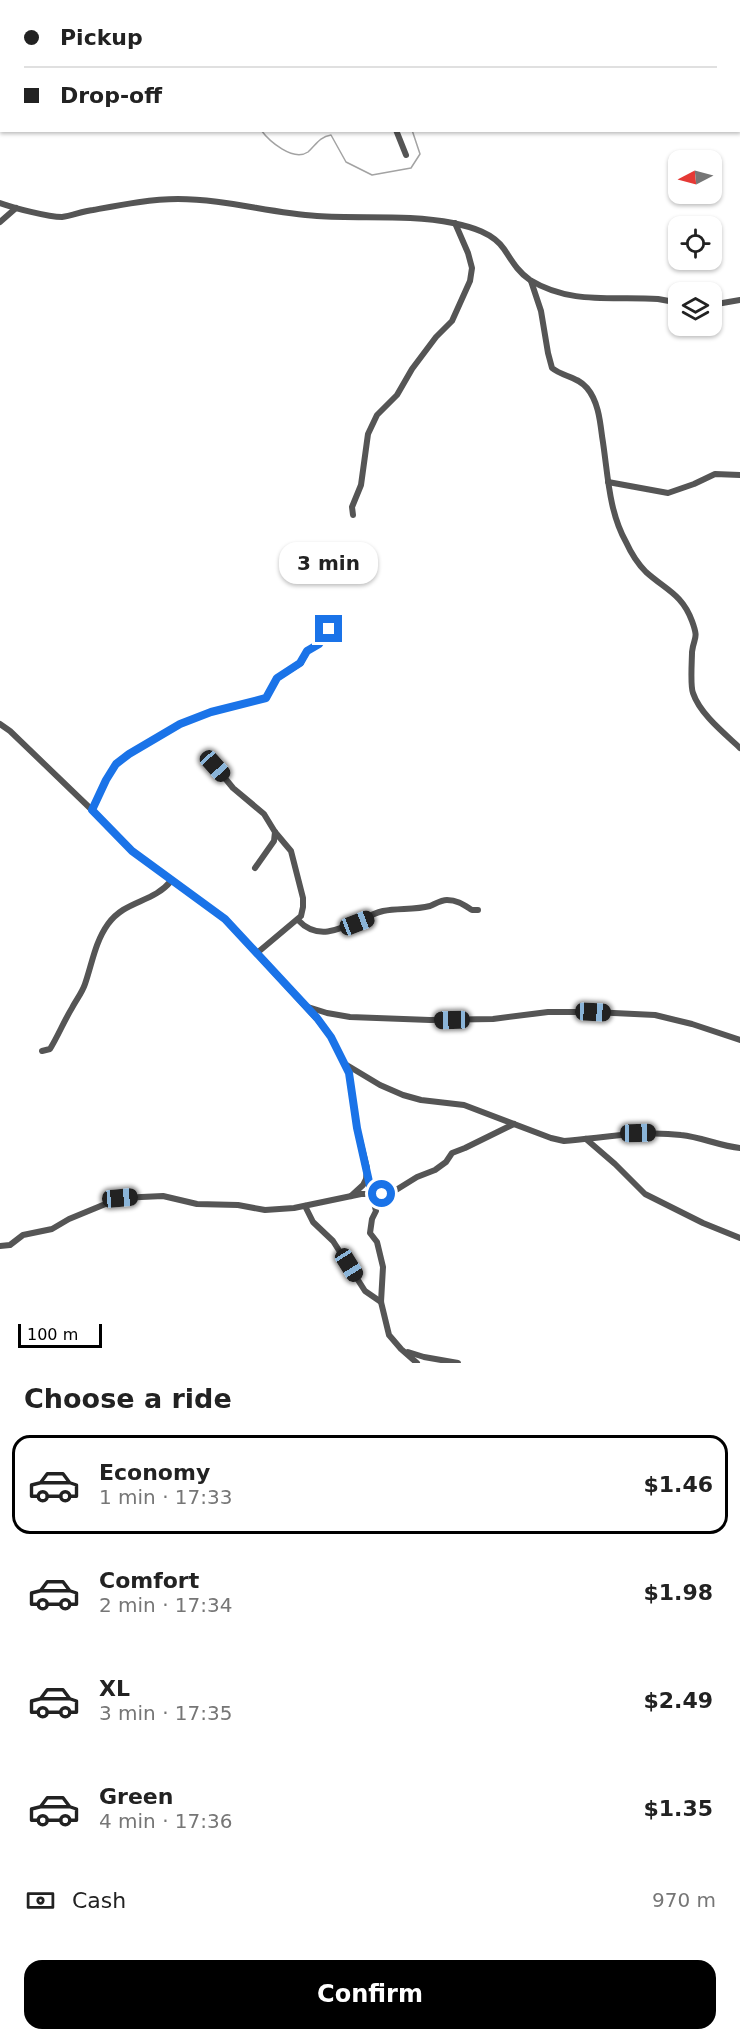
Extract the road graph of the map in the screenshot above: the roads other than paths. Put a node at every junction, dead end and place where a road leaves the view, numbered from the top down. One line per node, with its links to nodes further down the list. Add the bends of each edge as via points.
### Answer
1 (397, 132): 2 (street)
2 (406, 155)
3 (0, 203): 4 (street)
4 (16, 208): 5 (street); 6 (street, via 60,217 158,201 195,200 318,216 407,218)
5 (0, 222)
6 (455, 224): 7 (street, via 491,237); 13 (street, via 472,268 470,281 452,321 412,369 397,395 377,415 366,442)
7 (531, 280): 9 (street, via 570,297); 12 (street, via 552,368 579,380 594,400)
8 (740, 300): 10 (street)
9 (668, 301)
10 (722, 303)
11 (740, 475): 12 (street, via 715,474 668,492)
12 (608, 482): 16 (street, via 618,526 631,552 646,572 685,605 693,622 697,638 692,653 693,695)
13 (353, 515)
14 (329, 629): 18 (street, via 300,663 277,678 266,698 180,724 129,754 116,764)
15 (0, 724): 18 (street)
16 (740, 748)
17 (215, 766): 19 (street, via 233,788 264,814)
18 (92, 810): 21 (street, via 132,851)
19 (275, 832): 20 (street, via 274,841); 23 (street, via 291,851 302,888 303,907)
20 (255, 868)
21 (171, 881): 24 (street, via 225,919); 27 (street, via 155,895 127,906 109,922 91,958 81,993 50,1049)
22 (478, 910): 23 (street, via 444,900 420,908 382,912 326,933)
23 (297, 920): 24 (street)
24 (257, 953): 25 (street)
25 (306, 1005): 26 (street, via 350,1017 430,1020 494,1019 548,1012 655,1015); 28 (street, via 331,1037)
26 (740, 1040)
27 (42, 1051)
28 (345, 1064): 29 (street, via 403,1095 464,1105); 32 (street)
29 (514, 1124): 30 (street, via 564,1141); 33 (street, via 452,1153 441,1166 405,1186)
30 (586, 1139): 31 (street, via 655,1133); 36 (street, via 645,1194)
31 (740, 1148)
32 (367, 1174): 33 (street); 34 (street, via 363,1185)
33 (373, 1194): 34 (street); 38 (street, via 375,1210 370,1233 383,1267)
34 (351, 1196): 35 (street)
35 (305, 1206): 37 (street, via 265,1210 197,1204 163,1196 120,1198 52,1229 23,1235 10,1245); 38 (street, via 365,1291)
36 (740, 1238)
37 (0, 1246)
38 (381, 1302): 39 (street, via 389,1335)
39 (404, 1351): 40 (street); 41 (street)
40 (417, 1363)
41 (458, 1363)

